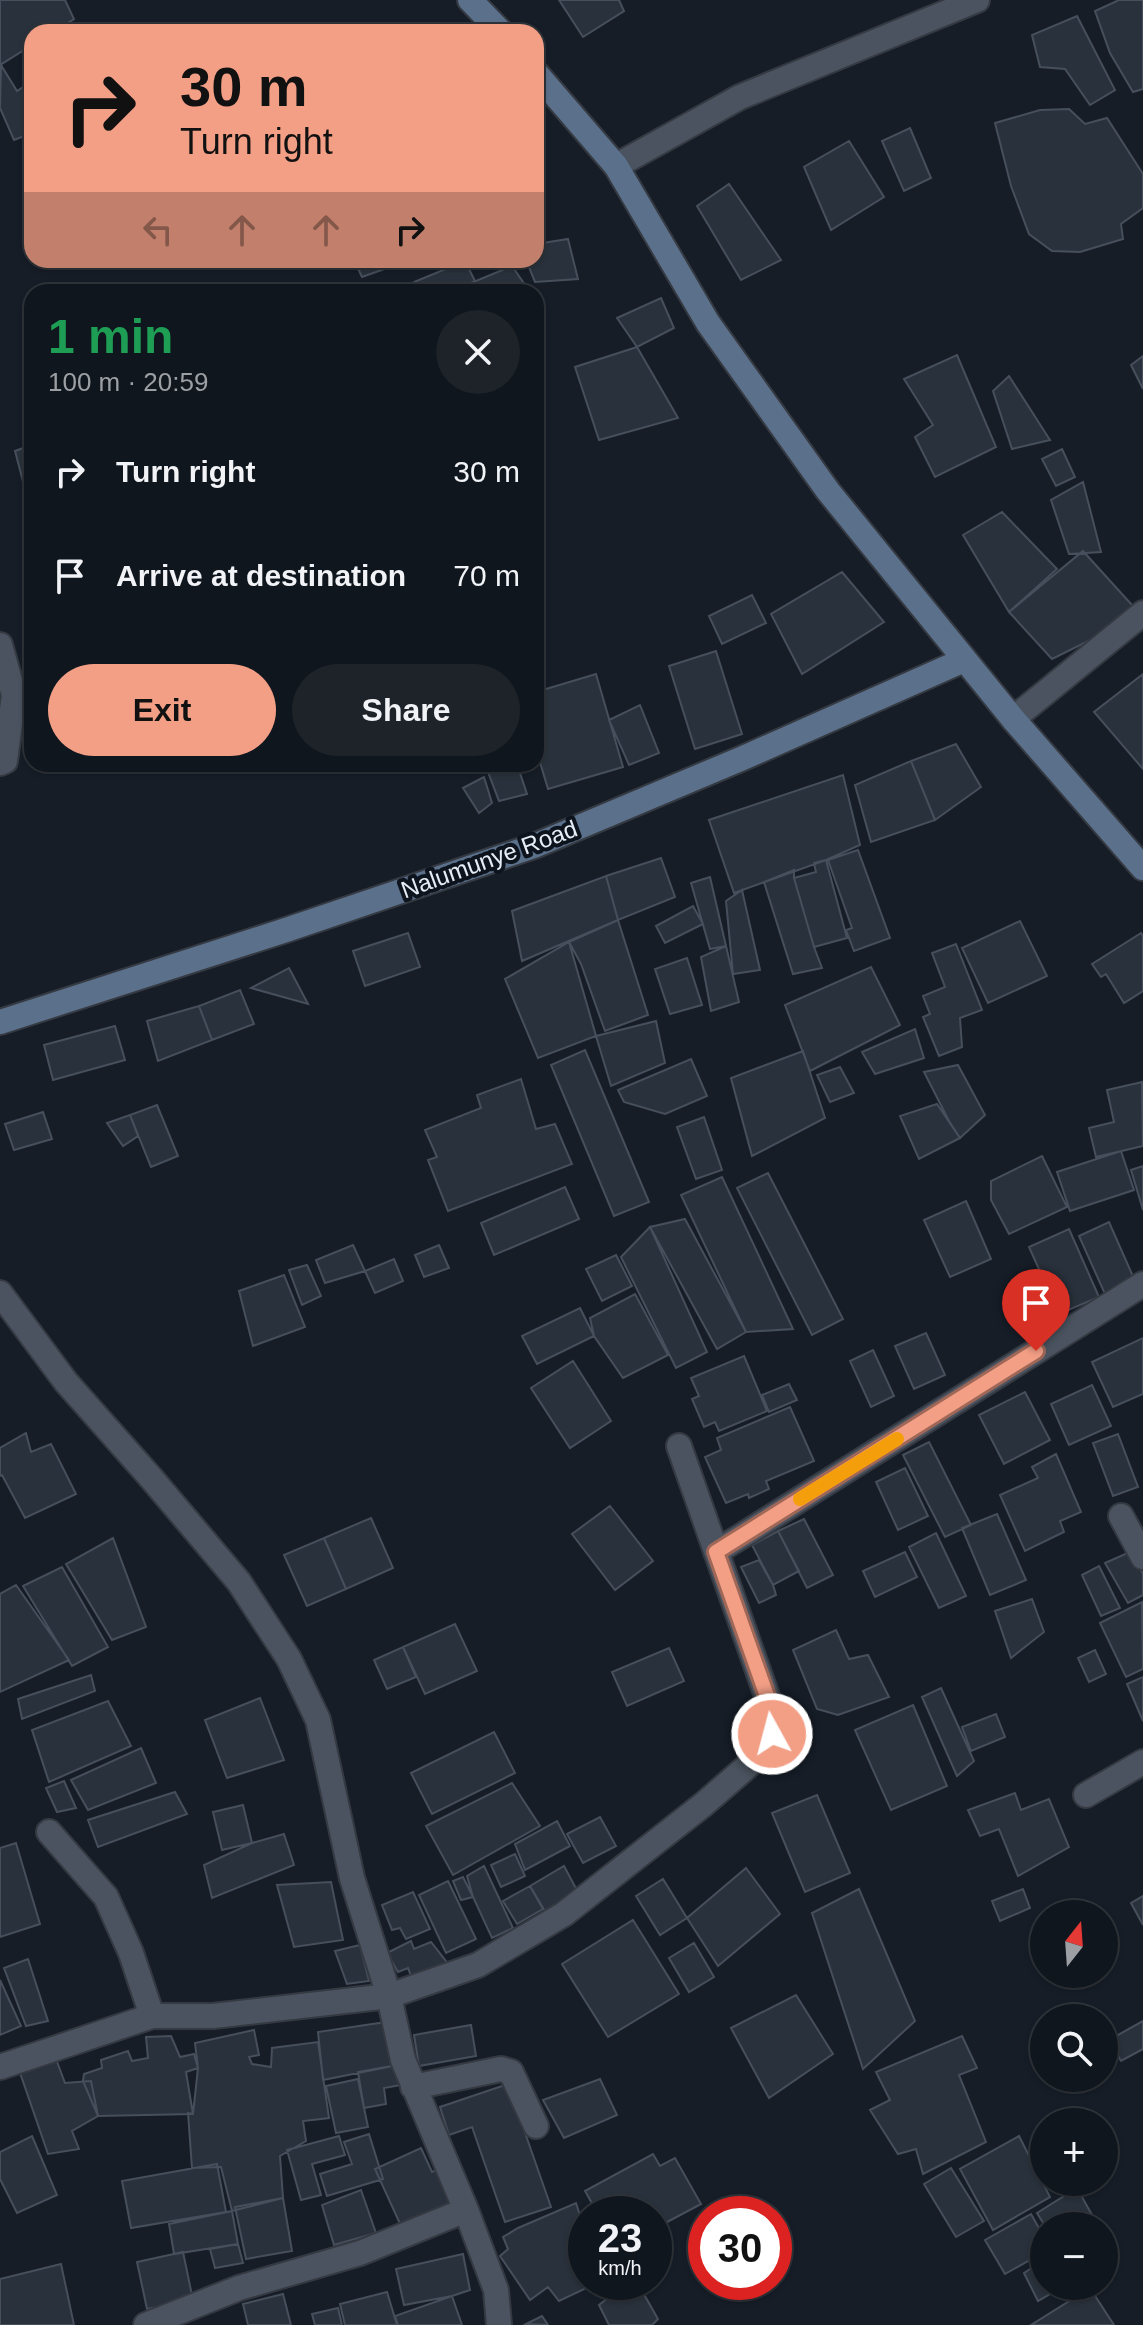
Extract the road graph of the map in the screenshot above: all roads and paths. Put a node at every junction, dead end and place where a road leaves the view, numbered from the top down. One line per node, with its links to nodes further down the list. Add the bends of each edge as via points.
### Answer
1 (470, 0): 3 (street)
2 (977, 0): 5 (street, via 740,97)
3 (493, 24)
4 (544, 82): 5 (street)
5 (616, 166): 8 (street, via 708,323 828,491)
6 (1143, 613): 9 (street)
7 (0, 645): 10 (street, via 14,695 5,761)
8 (964, 660): 9 (street); 12 (street, Nalumunye Road, via 534,846)
9 (1013, 719): 11 (street)
10 (0, 763)
11 (1143, 868)
12 (0, 1022)
13 (1143, 1284): 17 (street)
14 (0, 1293): 22 (street, via 66,1382 239,1582 289,1659 318,1720 352,1878)
15 (679, 1446): 17 (street)
16 (1121, 1516): 18 (street)
17 (716, 1552): 22 (street, via 774,1716 772,1734 759,1756 564,1914 478,1965)
18 (1143, 1557)
19 (1143, 1762): 20 (street)
20 (1086, 1795)
21 (49, 1832): 23 (street, via 106,1897)
22 (389, 1996): 23 (street, via 213,2016); 25 (street)
23 (152, 2016): 24 (street)
24 (0, 2067)
25 (413, 2087): 26 (street, via 501,2069 511,2072); 27 (street)
26 (536, 2126)
27 (466, 2210): 28 (street, via 360,2253 239,2288); 29 (street, via 496,2290)
28 (146, 2325)
29 (499, 2325)

